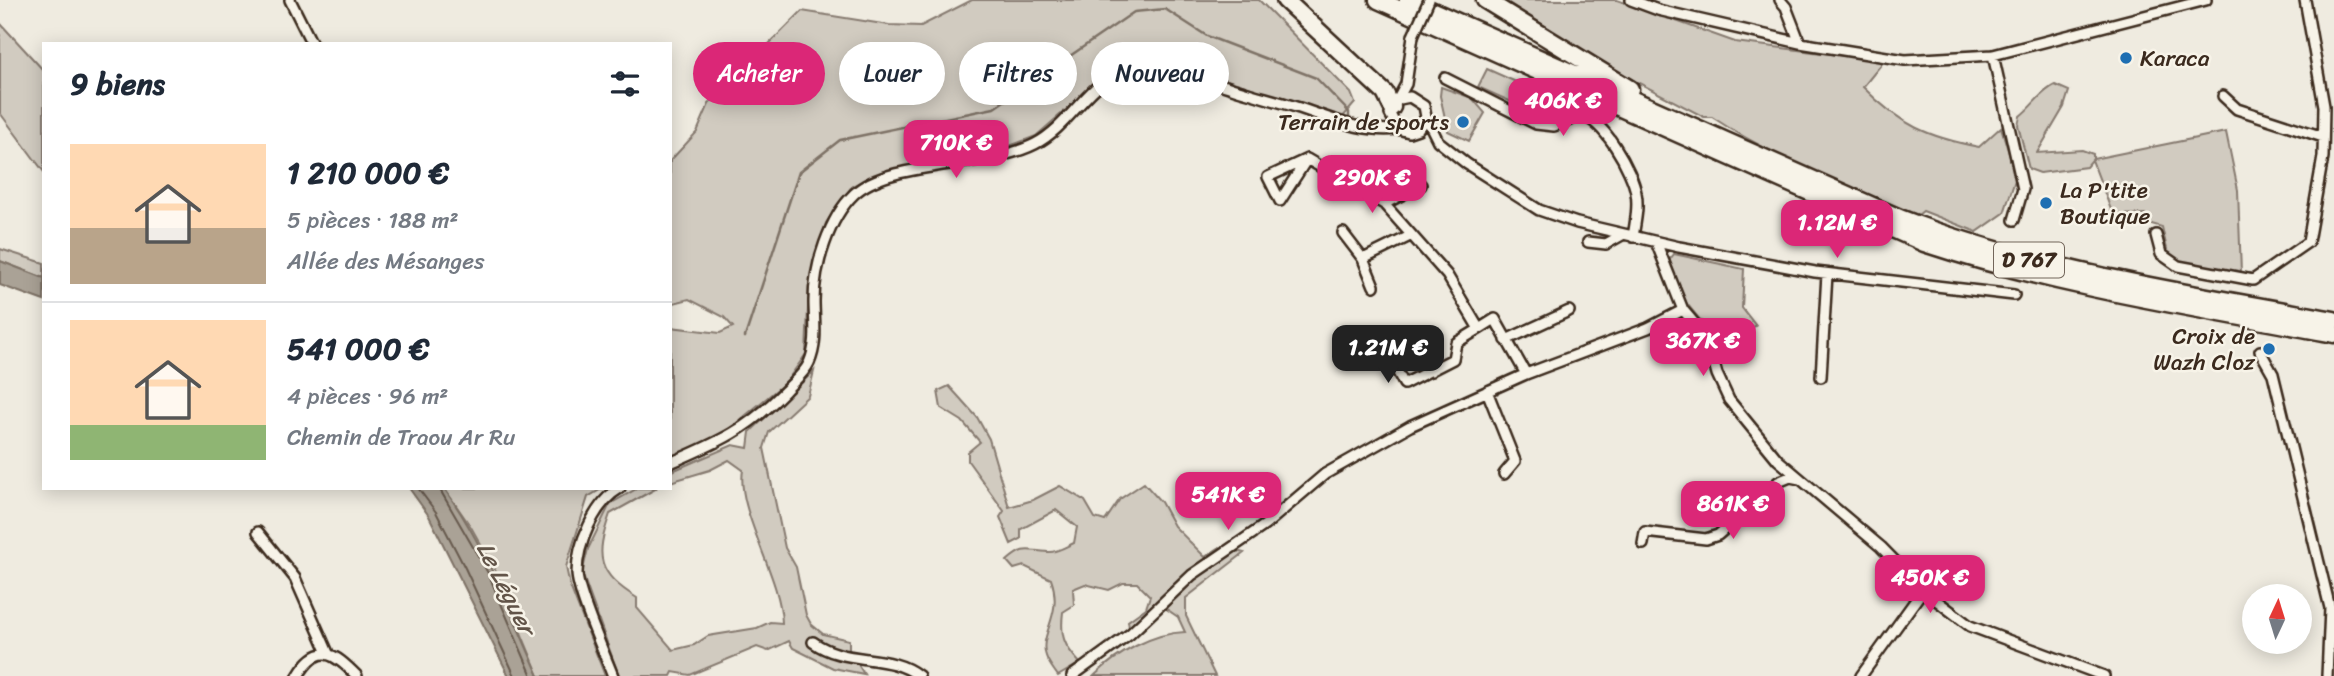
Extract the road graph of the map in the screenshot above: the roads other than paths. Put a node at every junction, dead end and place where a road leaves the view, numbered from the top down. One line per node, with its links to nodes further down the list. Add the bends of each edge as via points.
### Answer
1 (290, 0): 11 (street)
2 (1285, 0): 18 (highway, via 1385,93)
3 (1378, 0): 49 (highway, D 767, via 1924,243 2052,280)
4 (1408, 0): 20 (highway, D 767)
5 (1429, 0): 14 (street, bridge, via 1413,36)
6 (1485, 0): 20 (highway, D 767)
7 (1631, 0): 12 (street)
8 (1780, 0): 12 (street)
9 (2206, 0): 13 (street)
10 (2305, 0): 24 (street, via 2324,106)
11 (311, 42)
12 (1800, 43): 13 (street, via 1905,60)
13 (1993, 55): 33 (street, via 2023,188)
14 (1407, 76): 17 (street); 18 (street)
15 (1445, 78): 38 (street, via 1536,124 1554,126 1580,116 1594,122 1633,180 1637,204)
16 (2223, 96): 24 (street, via 2237,110)
17 (1420, 101): 18 (street, via 1410,97); 19 (street)
18 (1394, 107): 21 (street, via 1384,123); 22 (street)
19 (1426, 117): 23 (street, via 1418,129); 25 (street)
20 (1683, 122): 47 (highway, D 767, via 1902,219 1983,248)
21 (1370, 129): 22 (street); 56 (street, via 1150,64 1111,75 1047,137 1024,149 874,181 854,194 829,235 815,280 816,334 805,370 735,435)
22 (1398, 129): 23 (street)
23 (1409, 132): 25 (street)
24 (2323, 137): 28 (street)
25 (1438, 141): 35 (street, via 1539,210)
26 (1307, 159): 26 (street, via 1268,177 1280,201 1287,190); 30 (street)
27 (2334, 164): 28 (street)
28 (2321, 168): 36 (street, via 2308,242 2253,280 2178,266 2161,254)
29 (1421, 185): 31 (street)
30 (1363, 192): 31 (street, via 1386,179); 32 (street)
31 (1397, 197): 32 (street)
32 (1384, 204): 37 (street)
33 (2014, 220)
34 (1343, 233): 41 (street)
35 (1622, 235): 38 (street); 39 (street, via 1606,244)
36 (2156, 235)
37 (1410, 236): 41 (street); 48 (street, via 1447,275)
38 (1633, 237): 40 (street)
39 (1588, 242)
40 (1656, 242): 42 (street); 45 (street)
41 (1363, 259): 43 (street)
42 (1827, 274): 44 (street); 54 (street)
43 (1374, 286)
44 (2014, 295)
45 (1684, 310): 53 (street); 58 (street, via 1707,338 1729,400 1778,460)
46 (1569, 311): 50 (street)
47 (2334, 320)
48 (1479, 329): 50 (street, via 1495,319); 52 (street, via 1456,343 1453,359)
49 (2334, 334)
50 (1506, 340): 53 (street)
51 (2260, 351): 72 (street, via 2273,374 2330,608)
52 (1431, 371): 52 (street, via 1413,339 1387,352 1404,384)
53 (1526, 374): 55 (street)
54 (1821, 377)
55 (1488, 391): 57 (street, via 1515,461); 69 (street, via 1410,426 1325,474 1265,525 1192,575 1130,634)
56 (672, 463)
57 (1504, 474)
58 (1801, 480): 61 (street, via 1795,477 1778,482 1718,535 1706,539 1645,532); 62 (street, via 1881,547)
59 (618, 490): 67 (street, via 595,513 577,572)
60 (258, 531): 64 (street, via 295,578)
61 (1643, 544)
62 (1923, 590): 70 (street); 71 (street, via 1970,625)
63 (813, 642): 68 (street, via 839,657 889,663)
64 (328, 653): 65 (street, via 312,658); 66 (street)
65 (298, 676)
66 (357, 676)
67 (613, 676)
68 (919, 676)
69 (1072, 676)
70 (1861, 676)
71 (2105, 676)
72 (2327, 676)

